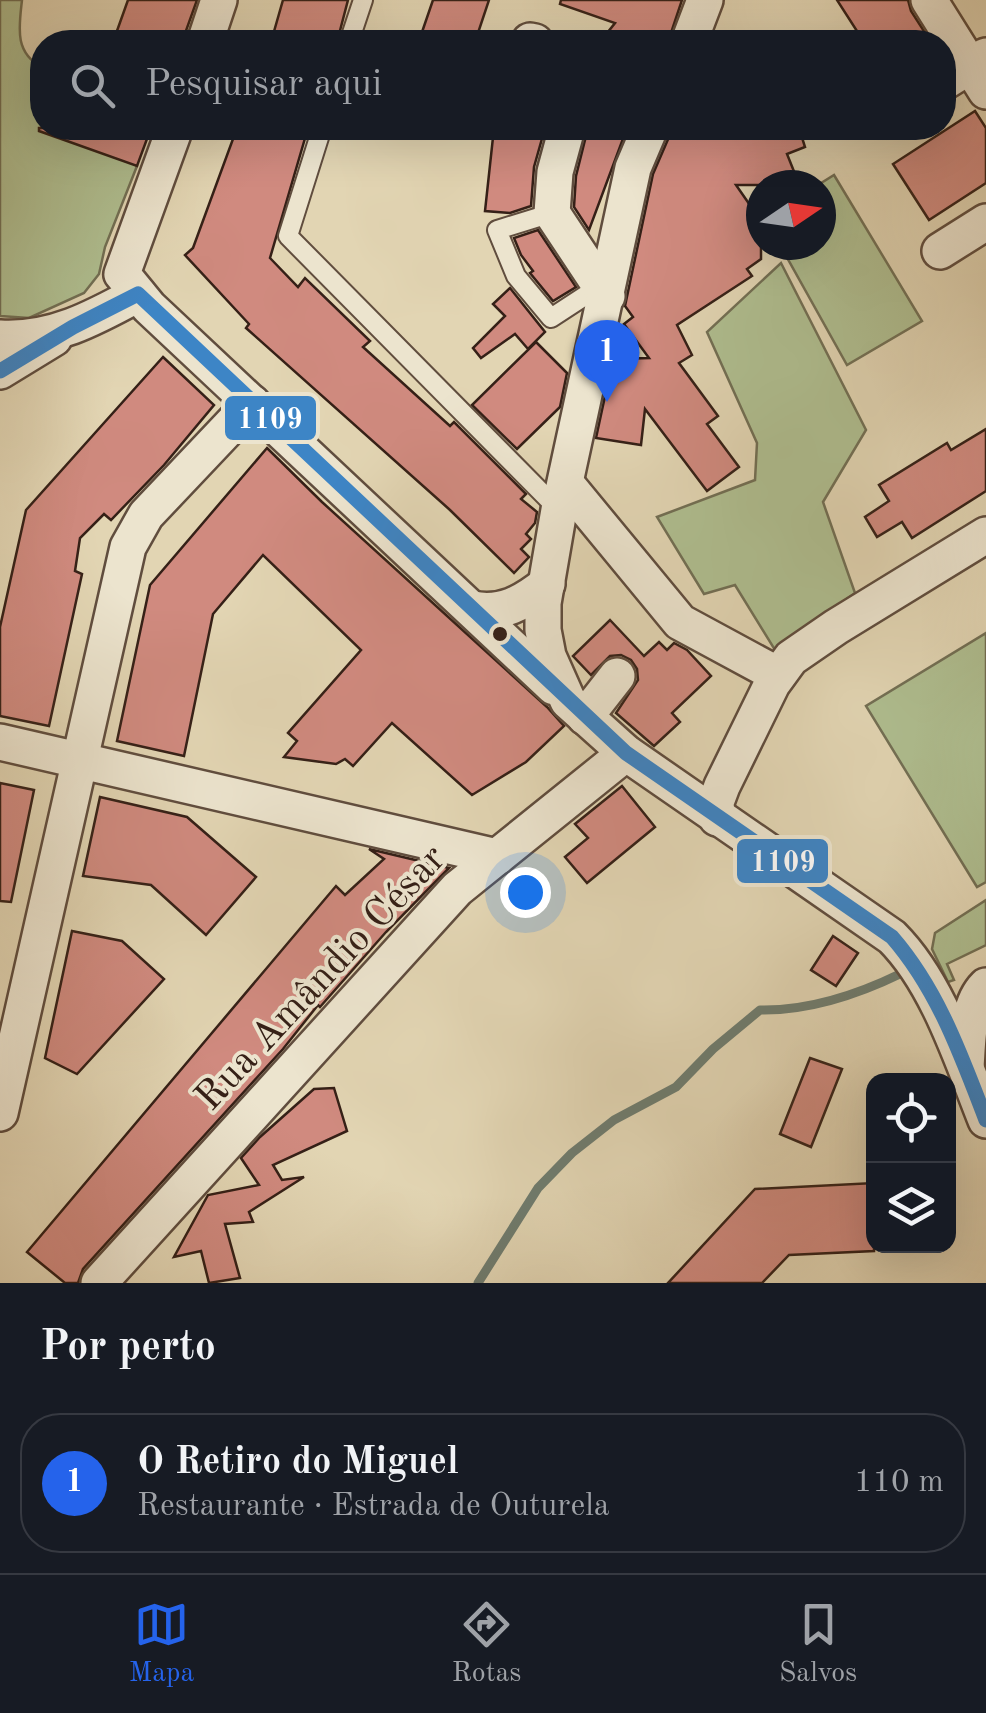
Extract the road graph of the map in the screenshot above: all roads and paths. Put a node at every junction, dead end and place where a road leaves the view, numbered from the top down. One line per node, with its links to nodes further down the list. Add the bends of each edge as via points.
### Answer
1 (220, 0): 5 (street)
2 (363, 0): 6 (lane)
3 (705, 0): 7 (street)
4 (929, 0): 8 (street)
5 (209, 30)
6 (353, 30)
7 (694, 30)
8 (946, 30)
9 (956, 46): 10 (street)
10 (972, 74)
11 (170, 140): 19 (street, via 122,274)
12 (318, 140): 24 (lane, via 288,236)
13 (564, 140): 15 (street)
14 (645, 140): 18 (street)
15 (552, 214): 18 (street); 18 (lane, via 497,230 516,276 551,318)
16 (986, 222): 17 (street)
17 (940, 251)
18 (604, 291): 24 (street)
19 (138, 294): 20 (street); 23 (street)
20 (72, 327): 21 (street); 22 (street)
21 (0, 338)
22 (0, 372)
23 (252, 402): 27 (street); 33 (street, via 136,528)
24 (563, 498): 26 (street); 28 (street, via 680,622)
25 (986, 535): 28 (street, via 836,626)
26 (547, 584): 27 (street, via 514,606); 30 (street, via 548,656)
27 (472, 609): 30 (street)
28 (778, 675): 34 (street, via 722,786)
29 (617, 676): 30 (street)
30 (577, 709): 32 (street)
31 (0, 742): 33 (street)
32 (626, 752): 34 (street); 35 (street, Rua Amândio César)
33 (81, 759): 35 (street); 39 (street)
34 (718, 818): 36 (street, via 892,937)
35 (497, 857): 41 (street, Rua Amândio César, via 457,889)
36 (930, 989): 37 (street, via 956,1002); 38 (street)
37 (983, 996): 38 (street, via 970,1024)
38 (966, 1073): 40 (street)
39 (0, 1114)
40 (986, 1120)
41 (99, 1283)

